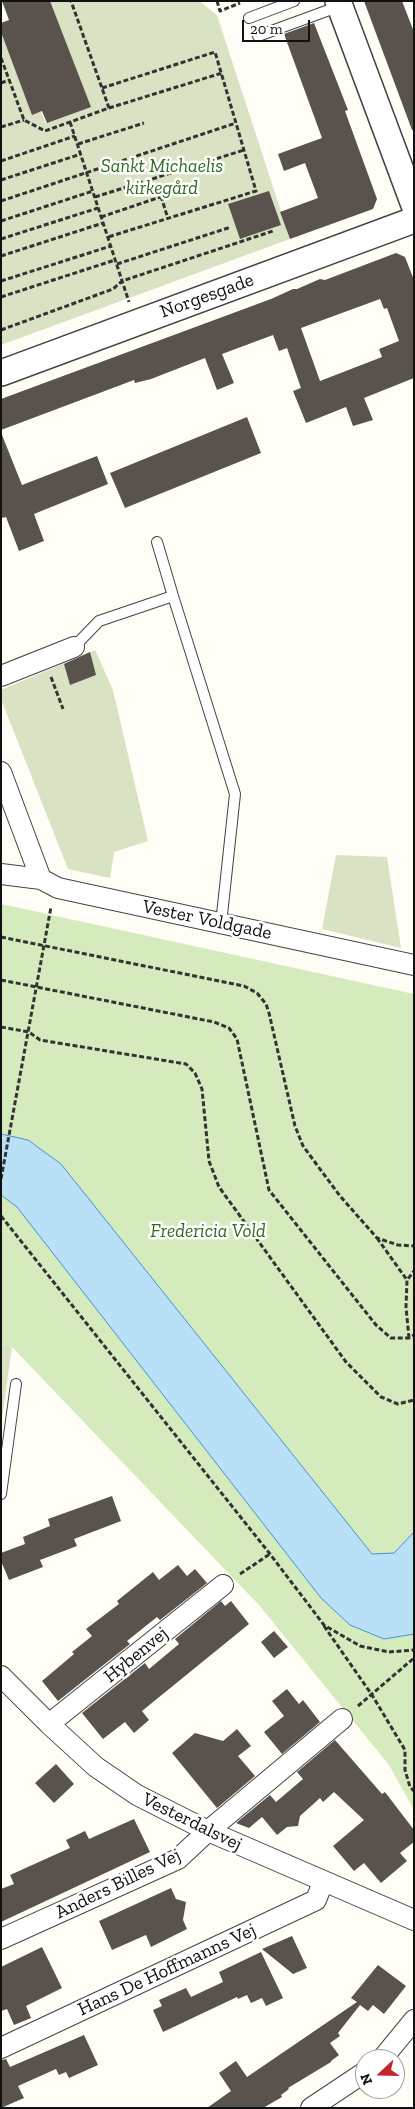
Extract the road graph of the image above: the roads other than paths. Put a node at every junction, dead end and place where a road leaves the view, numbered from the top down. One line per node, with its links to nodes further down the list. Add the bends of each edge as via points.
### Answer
1 (294, 1): 3 (lane)
2 (339, 3): 4 (lane); 5 (street)
3 (249, 18)
4 (258, 36)
5 (414, 205)
6 (414, 220): 7 (street, Norgesgade)
7 (1, 372)
8 (157, 542): 9 (lane)
9 (173, 596): 10 (lane, via 99,621); 15 (lane, via 235,794)
10 (74, 647): 11 (street)
11 (1, 676)
12 (1, 772): 14 (street)
13 (1, 874): 14 (street, Vester Voldgade)
14 (41, 879): 15 (street, Vester Voldgade, via 58,888)
15 (221, 924): 16 (street, Vester Voldgade)
16 (414, 965)
17 (16, 1384): 18 (lane)
18 (1, 1494)
19 (223, 1586): 22 (street, Hybenvej)
20 (1, 1676): 22 (street, Vesterdalsvej)
21 (342, 1719): 23 (street, Anders Billes Vej)
22 (49, 1724): 23 (street, Vesterdalsvej, via 96,1767 137,1795)
23 (208, 1831): 24 (street, Vesterdalsvej); 26 (street, Anders Billes Vej, via 178,1859)
24 (323, 1882): 25 (street, Vesterdalsvej); 28 (street, Hans De Hoffmanns Vej, via 316,1900)
25 (414, 1920)
26 (1, 1939)
27 (414, 2020): 29 (street)
28 (1, 2048)
29 (390, 2049)
30 (355, 2079): 31 (street)
31 (311, 2108)

